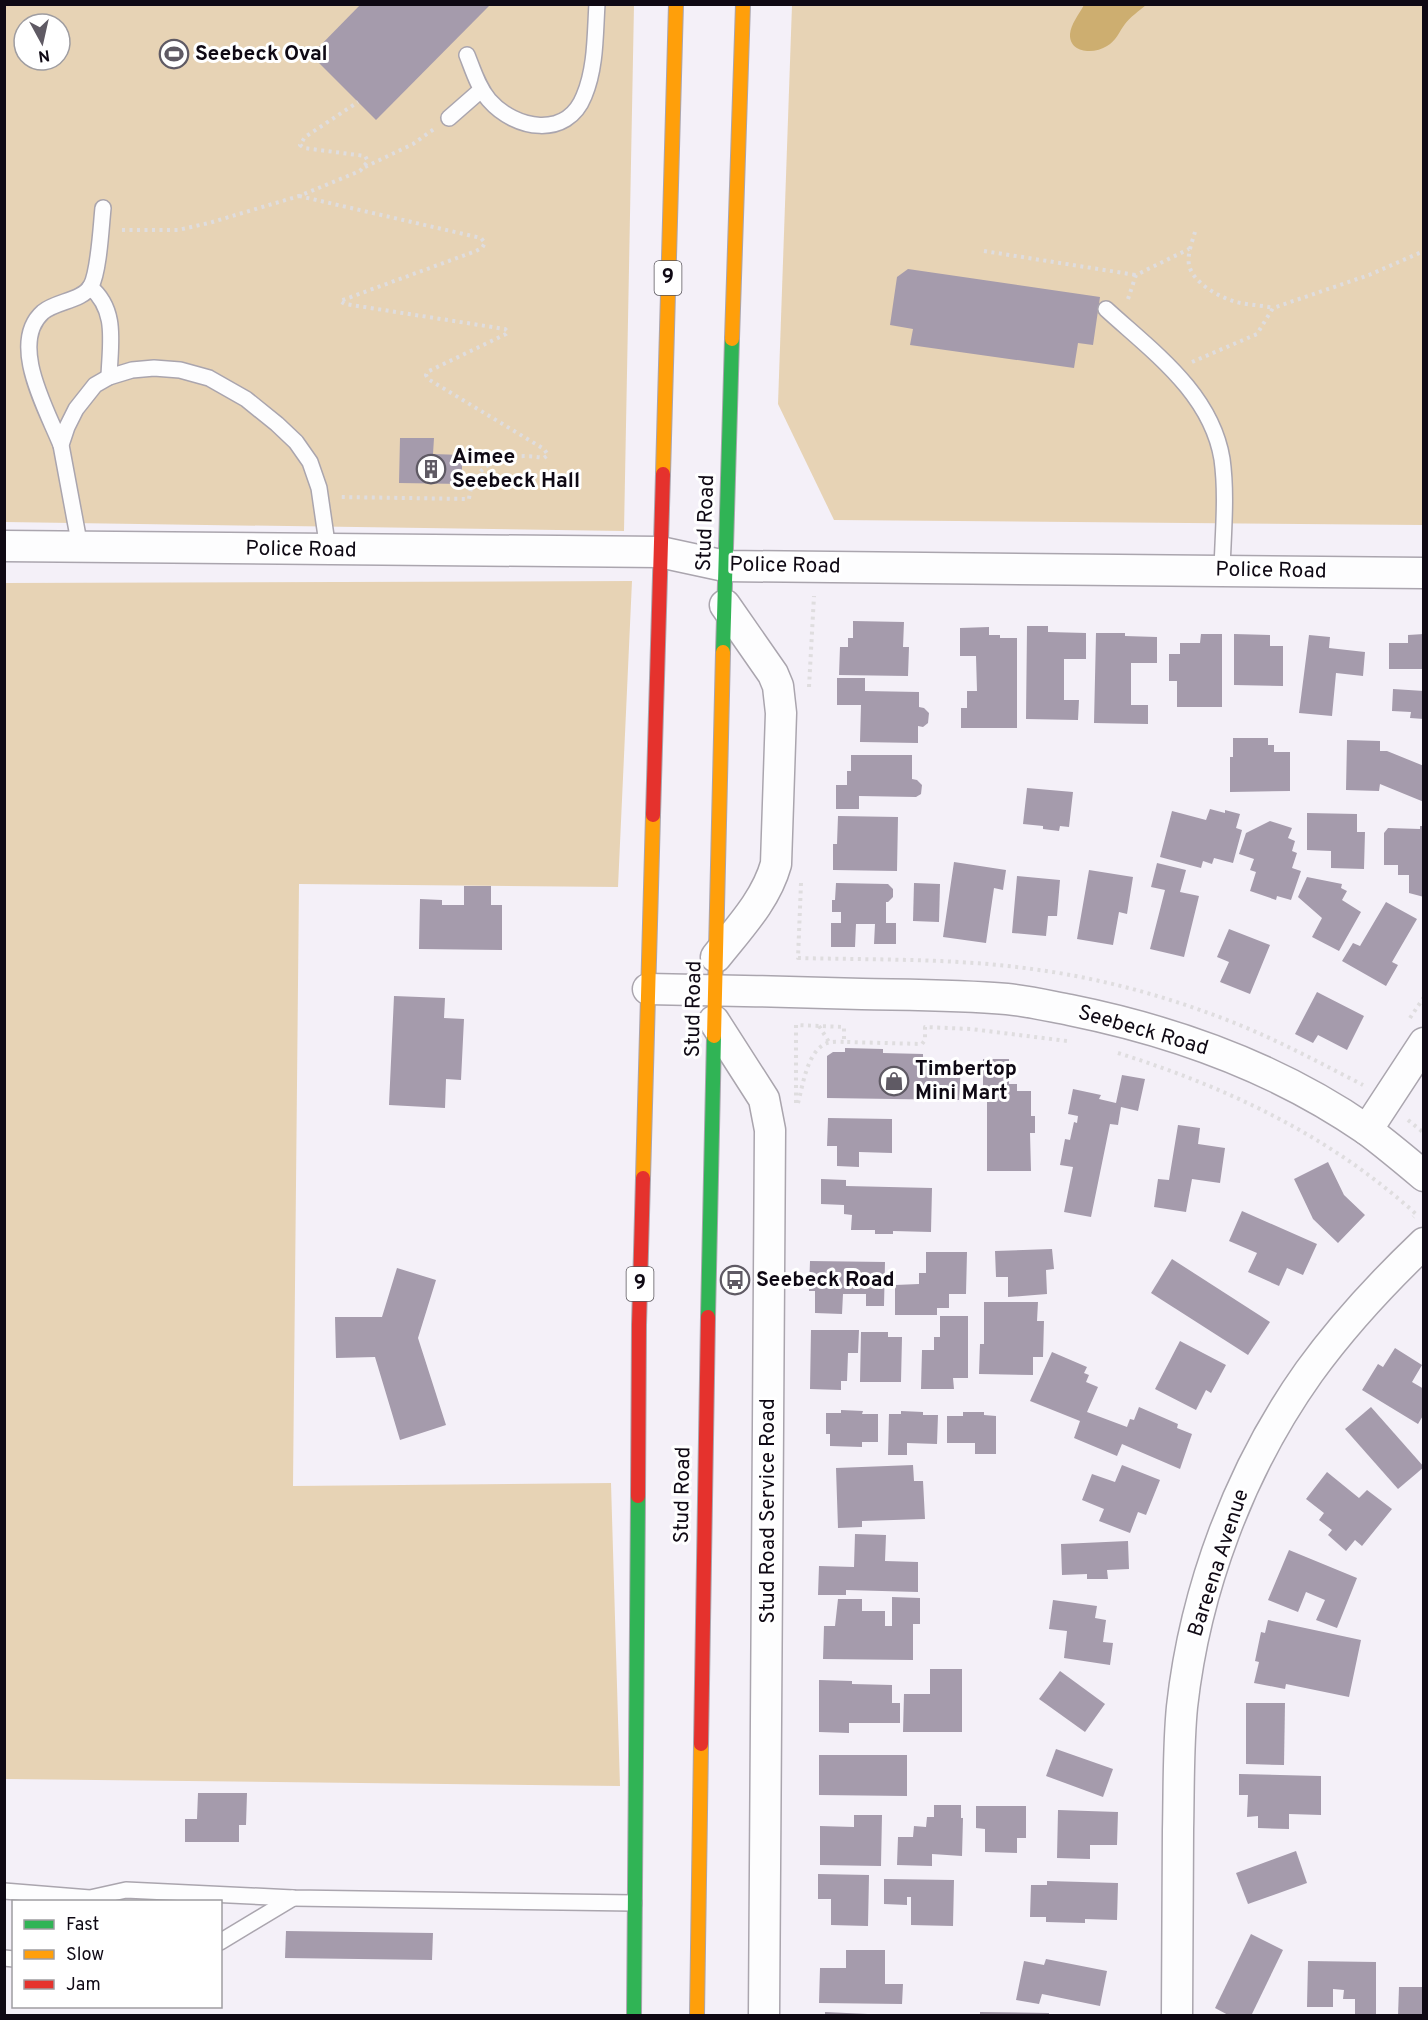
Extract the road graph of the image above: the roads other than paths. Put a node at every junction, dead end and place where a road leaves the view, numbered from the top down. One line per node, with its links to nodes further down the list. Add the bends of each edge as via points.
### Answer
1 (597, 4): 5 (lane, via 591,76 584,98 573,114 535,126 515,121)
2 (676, 4): 15 (highway, 9)
3 (743, 4): 16 (highway, Stud Road)
4 (467, 55): 5 (lane)
5 (481, 90): 6 (lane)
6 (449, 118)
7 (103, 208): 8 (lane)
8 (90, 287): 10 (lane, via 107,307 111,325); 11 (lane, via 43,312 30,329 27,347 31,368)
9 (1106, 309): 17 (lane, via 1187,384 1203,407 1222,459)
10 (109, 377): 11 (lane, via 95,386 76,409); 14 (lane, via 132,370 180,370 209,378 262,411 296,442 310,462 321,497)
11 (61, 445): 13 (lane)
12 (4, 546): 13 (street, Police Road)
13 (80, 547): 14 (street, Police Road)
14 (328, 550): 15 (street, Police Road)
15 (660, 552): 16 (street, Police Road); 21 (highway, 9)
16 (725, 566): 17 (street, Police Road); 19 (highway, Stud Road)
17 (1222, 570): 18 (street, Police Road)
18 (1424, 573)
19 (725, 605): 20 (highway, Stud Road); 20 (street, via 773,674 781,724 776,864 772,880)
20 (716, 957): 22 (highway, Stud Road)
21 (648, 989): 22 (street, Seebeck Road); 31 (highway, 9, via 639,1325)
22 (715, 990): 23 (highway, Stud Road); 25 (street, Seebeck Road, via 1009,999 1093,1014 1141,1026 1233,1059 1320,1101)
23 (714, 1021): 34 (highway, Stud Road); 35 (street, Stud Road Service Road, via 764,1099 771,1130)
24 (1424, 1043): 25 (street)
25 (1366, 1130): 26 (street, Seebeck Road)
26 (1424, 1176)
27 (1424, 1243): 36 (street, Bareena Avenue, via 1351,1318 1285,1410 1246,1479 1204,1593 1188,1664 1179,1742)
28 (4, 1891): 30 (lane)
29 (293, 1898): 30 (lane, via 126,1890); 31 (lane); 32 (lane)
30 (90, 1900)
31 (634, 1903): 33 (highway, 9)
32 (222, 1941)
33 (634, 2016)
34 (697, 2016)
35 (764, 2016)
36 (1177, 2016)

